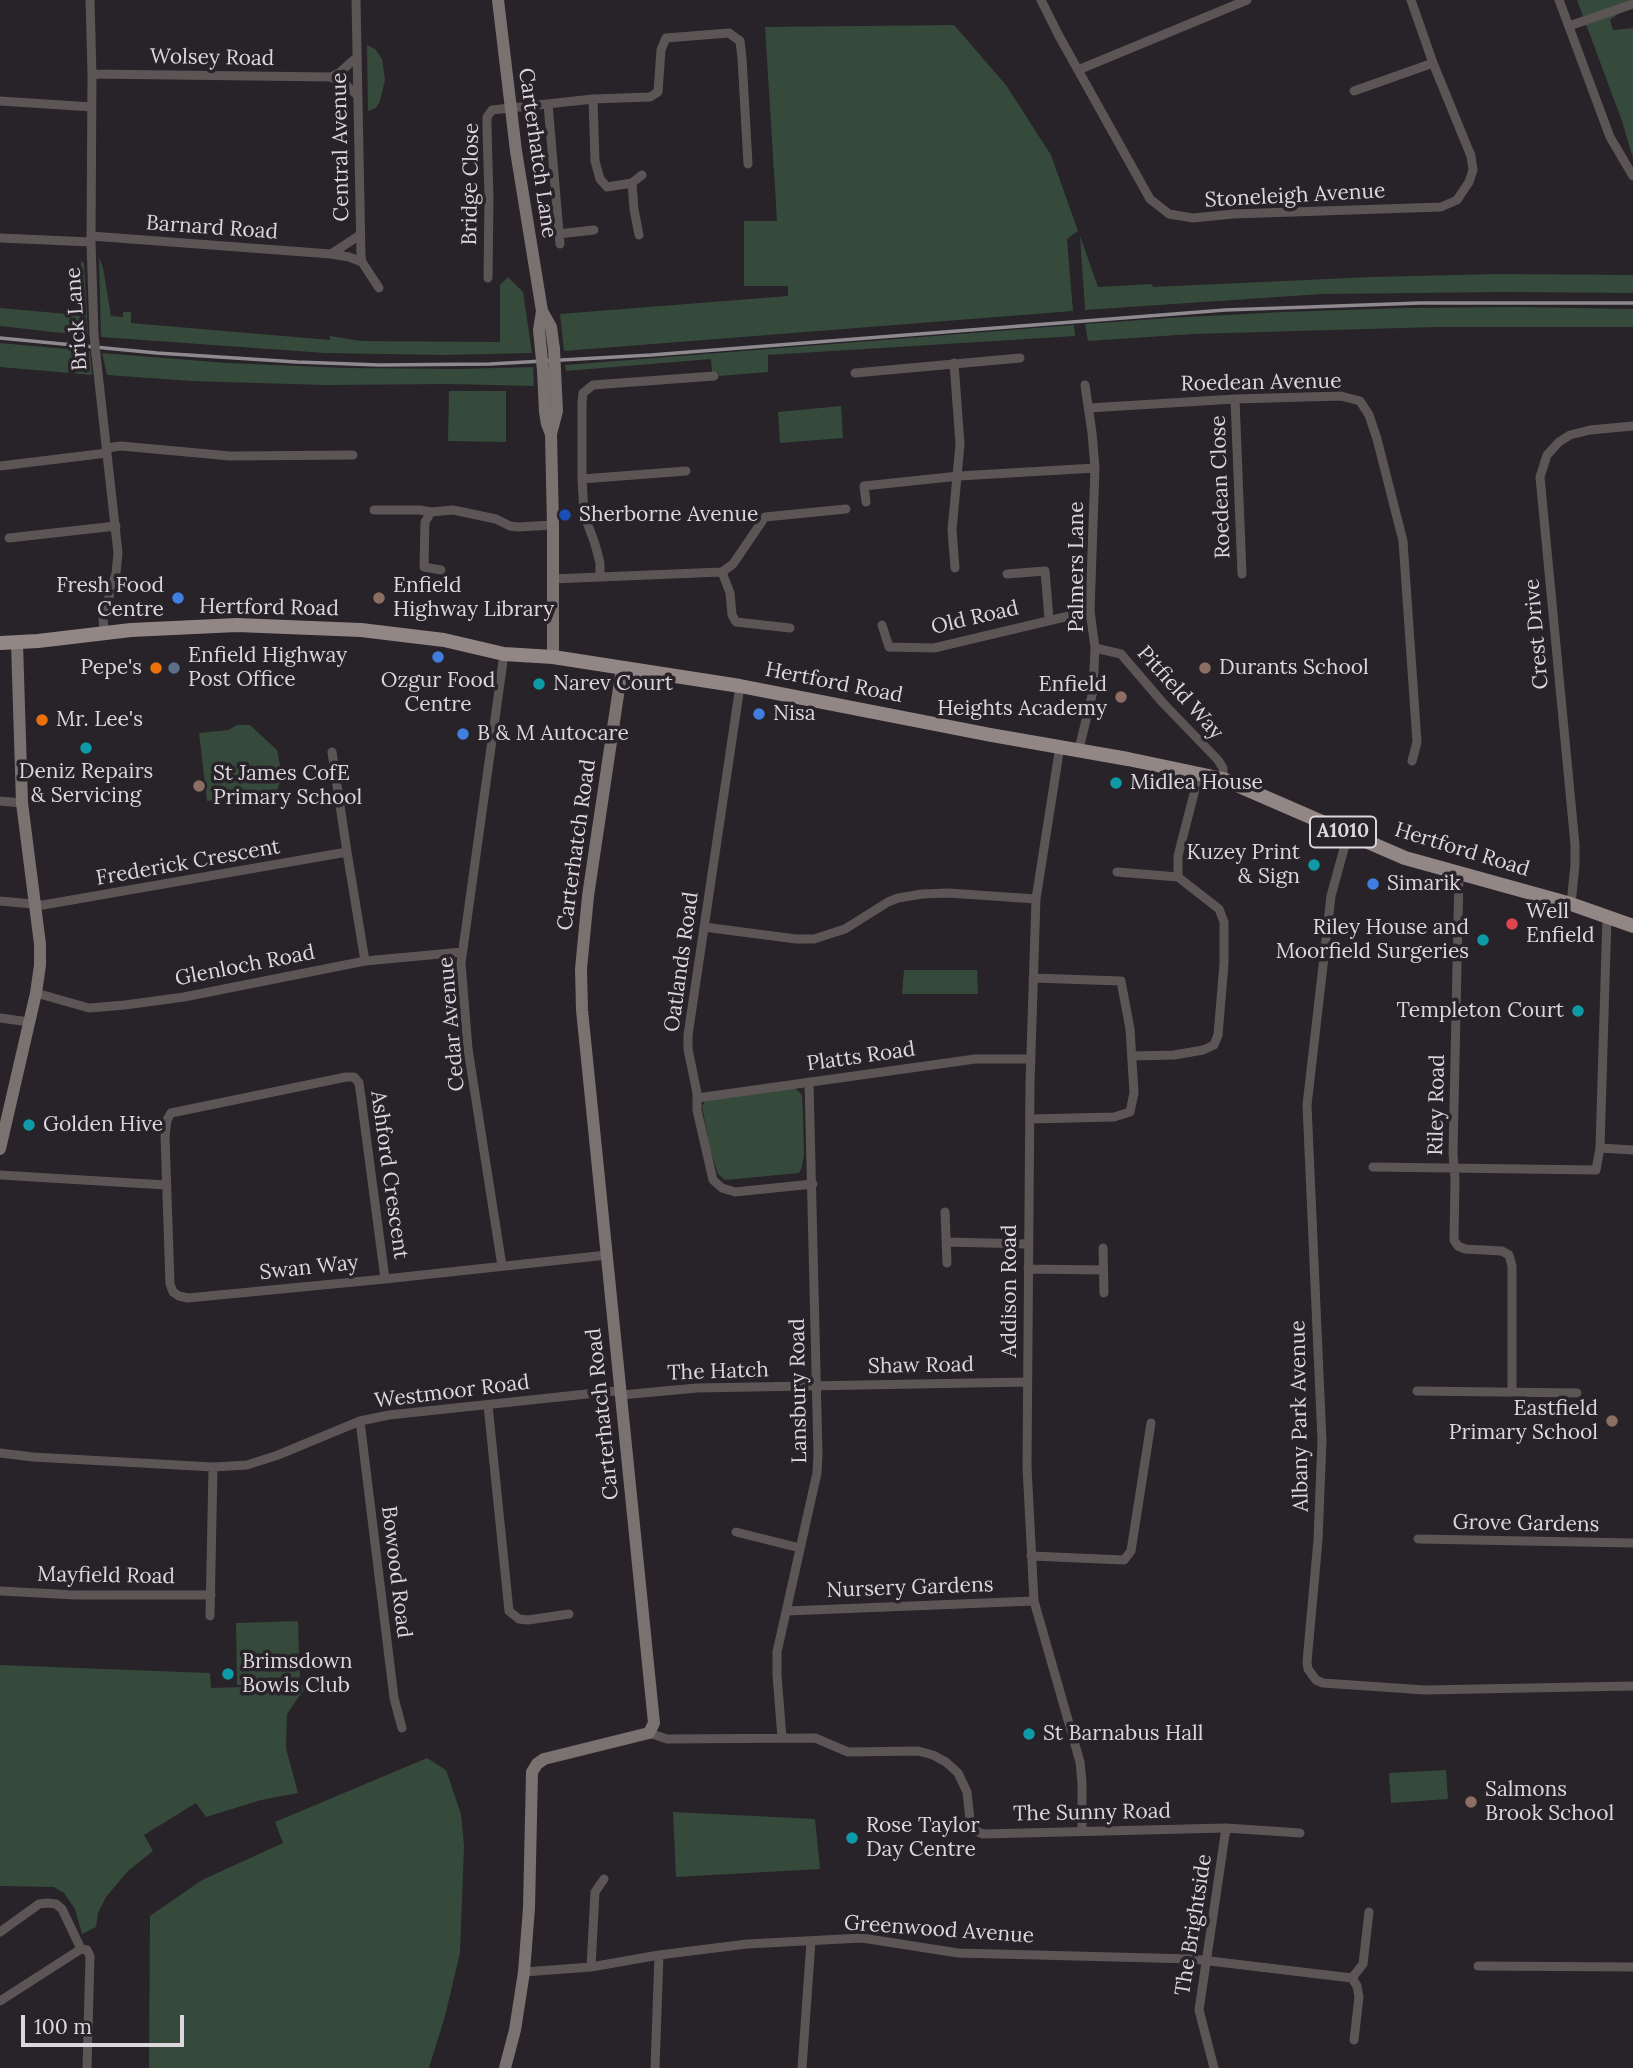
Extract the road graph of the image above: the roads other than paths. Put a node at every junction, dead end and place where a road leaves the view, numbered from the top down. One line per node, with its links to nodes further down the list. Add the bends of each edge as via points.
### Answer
1 (90, 0): 13 (street, Brick Lane)
2 (356, 0): 10 (street, Central Avenue)
3 (498, 0): 21 (street, Carterhatch Lane)
4 (1041, 0): 12 (street, Stoneleigh Avenue)
5 (1247, 0): 12 (street)
6 (1411, 0): 11 (street, Stoneleigh Avenue)
7 (1559, 0): 9 (street)
8 (1633, 4): 9 (street)
9 (1569, 26): 24 (street, via 1610,137)
10 (358, 57): 14 (street); 16 (street, Central Avenue)
11 (1433, 63): 12 (street, Stoneleigh Avenue, via 1471,156 1473,170 1457,200 1441,207 1193,218 1169,214 1150,198); 15 (street)
12 (1078, 70)
13 (92, 74): 14 (street, Wolsey Road); 20 (street, Brick Lane)
14 (331, 77): 16 (street)
15 (1354, 91)
16 (358, 96): 27 (street, Central Avenue)
17 (593, 99): 19 (street); 22 (street, via 650,97 659,92 660,50 666,38 729,33 740,41); 25 (street, via 600,180 607,187)
18 (0, 101): 20 (street)
19 (548, 104): 21 (street); 28 (street, Carterhatch Lane)
20 (92, 107): 31 (street, Brick Lane)
21 (510, 107): 35 (street, Bridge Close, via 492,110 487,117); 56 (street, Carterhatch Lane, bridge, via 542,311 551,327 547,350 557,411 551,434)
22 (748, 163)
23 (642, 175): 25 (street)
24 (1633, 176)
25 (632, 183): 29 (street)
26 (594, 230): 28 (street, Carterhatch Lane)
27 (360, 234): 33 (street); 34 (street, Central Avenue)
28 (558, 234): 32 (street, Carterhatch Lane)
29 (639, 235)
30 (0, 238): 31 (street, Barnard Road)
31 (91, 239): 33 (street, Barnard Road); 45 (street, Brick Lane, bridge, via 94,335)
32 (560, 244)
33 (331, 254): 34 (street, Barnard Road)
34 (362, 262): 36 (street, Central Avenue)
35 (488, 278)
36 (379, 288)
37 (1020, 358): 38 (street)
38 (954, 363): 39 (street); 50 (street)
39 (855, 373)
40 (714, 376): 51 (street, via 593,385 583,393)
41 (1085, 385): 43 (street, Palmers Lane)
42 (1235, 399): 43 (street, Roedean Avenue); 63 (street, Roedean Close); 81 (street, Roedean Avenue, via 1341,396 1360,401 1369,415 1403,541 1417,742)
43 (1089, 408): 48 (street, Palmers Lane)
44 (1633, 426): 93 (street, Crest Drive, via 1570,435 1547,455 1540,477 1575,845)
45 (106, 451): 46 (street, via 121,446 230,456); 47 (street); 57 (street, Brick Lane)
46 (353, 455)
47 (0, 466)
48 (1095, 468): 50 (street); 66 (street, Palmers Lane)
49 (686, 471): 51 (street)
50 (959, 476): 52 (street, via 864,486); 59 (street, via 952,530)
51 (582, 479): 64 (street, via 584,514)
52 (866, 502)
53 (846, 509): 61 (street, via 762,513 733,564)
54 (374, 510): 55 (street)
55 (431, 512): 56 (street, via 453,510 518,527); 60 (street, via 425,522 424,567)
56 (553, 525): 65 (street, Carterhatch Lane)
57 (116, 526): 58 (street); 70 (street, Brick Lane, via 118,564 103,617)
58 (9, 538)
59 (955, 568)
60 (441, 570)
61 (722, 572): 64 (street); 69 (street, via 736,622)
62 (1007, 574): 67 (street, Old Road, via 1045,571)
63 (1242, 574)
64 (600, 576): 65 (street)
65 (552, 579): 75 (street, Carterhatch Lane)
66 (1090, 611): 67 (street, Old Road); 73 (street, Palmers Lane)
67 (1049, 620): 68 (street, Old Road, via 934,648 889,647)
68 (882, 625)
69 (790, 628)
70 (104, 633): 72 (main road, Hertford Road / A1010); 74 (main road, Hertford Road / A1010, via 237,625 361,630 444,640)
71 (0, 643): 72 (main road, Hertford Road / A1010)
72 (17, 643): 85 (street)
73 (1095, 648): 79 (street, Palmers Lane, via 1093,691); 83 (street, Pitfield Way, via 1121,654 1218,760)
74 (504, 654): 75 (main road, Hertford Road / A1010); 98 (street, Cedar Avenue)
75 (553, 657): 76 (main road, Hertford Road / A1010)
76 (622, 668): 77 (main road, Hertford Road / A1010); 122 (street, Carterhatch Road, via 581,969)
77 (740, 686): 78 (main road, Hertford Road / A1010); 97 (street, Oatlands Road)
78 (1060, 746): 79 (main road, Hertford Road / A1010); 91 (street, Addison Road)
79 (1079, 749): 82 (main road, Hertford Road / A1010)
80 (332, 752): 87 (street)
81 (1412, 761)
82 (1199, 774): 83 (main road, Hertford Road / A1010); 90 (street, via 1178,856)
83 (1223, 779): 86 (main road, Hertford Road / A1010)
84 (0, 801): 85 (street)
85 (22, 803): 94 (street)
86 (1348, 834): 89 (main road, Hertford Road / A1010); 151 (street, Albany Park Avenue, via 1331,896 1307,1105 1322,1441 1308,1669 1324,1683 1425,1690)
87 (346, 852): 94 (street, Frederick Crescent); 99 (street)
88 (1117, 872): 90 (street)
89 (1459, 874): 93 (main road, Hertford Road / A1010); 114 (street, Riley Road)
90 (1178, 877): 104 (street, via 1219,909 1224,922 1218,1035 1214,1045 1203,1051)
91 (1036, 900): 97 (street, via 948,893 898,898 845,929 814,939); 100 (street, Addison Road)
92 (0, 901): 94 (street, Frederick Crescent)
93 (1570, 904): 95 (main road, Hertford Road / A1010)
94 (34, 905): 101 (street, via 40,944)
95 (1607, 916): 96 (main road, Hertford Road / A1010); 110 (street)
96 (1633, 926)
97 (704, 927): 107 (street, Oatlands Road, via 688,1035)
98 (461, 951): 99 (street, Glenloch Road); 124 (street, Cedar Avenue, via 468,1049)
99 (365, 961): 101 (street, Glenloch Road, via 125,1005 89,1007)
100 (1034, 978): 104 (street, via 1121,981); 105 (street, Addison Road)
101 (36, 993): 103 (street)
102 (0, 1018): 103 (street)
103 (29, 1022): 111 (street)
104 (1132, 1056): 108 (street, via 1134,1093 1129,1112 1114,1117)
105 (1031, 1059): 106 (street, Platts Road, via 975,1059); 108 (street, Addison Road)
106 (809, 1082): 107 (street, Platts Road); 116 (street, Lansbury Road)
107 (697, 1098): 116 (street, Oatlands Road, via 713,1180 722,1188 735,1192)
108 (1030, 1119): 120 (street, Addison Road)
109 (165, 1136): 117 (street, Swan Way); 127 (street, Ashford Crescent, via 171,1113 354,1077 359,1083)
110 (1600, 1148): 112 (street); 114 (street, via 1596,1170)
111 (0, 1149)
112 (1633, 1150)
113 (1373, 1167): 114 (street)
114 (1454, 1169): 132 (street, Riley Road, via 1454,1240 1465,1249 1502,1251 1509,1255 1512,1266)
115 (0, 1175): 117 (street)
116 (813, 1184): 130 (street, Lansbury Road)
117 (166, 1185): 127 (street, Swan Way, via 170,1284 179,1296)
118 (946, 1212): 119 (street)
119 (947, 1242): 120 (street); 123 (street)
120 (1027, 1244): 125 (street, Addison Road)
121 (1103, 1248): 126 (street)
122 (607, 1255): 124 (street, Swan Way); 134 (street, Carterhatch Road)
123 (947, 1263)
124 (502, 1266): 127 (street, Swan Way)
125 (1027, 1269): 126 (street); 129 (street, Addison Road)
126 (1103, 1270): 128 (street)
127 (385, 1279)
128 (1104, 1293)
129 (1027, 1382): 130 (street, Shaw Road); 144 (street, Addison Road)
130 (817, 1386): 134 (street, The Hatch, via 697,1388); 143 (street, Lansbury Road, via 817,1473)
131 (1417, 1391): 132 (street)
132 (1512, 1392): 133 (street)
133 (1577, 1393)
134 (621, 1395): 135 (street, Westmoor Road, via 614,1391); 153 (street, Carterhatch Road, via 654,1723)
135 (488, 1405): 136 (street, Westmoor Road); 149 (street, via 509,1611 528,1620)
136 (360, 1420): 139 (street, Westmoor Road, via 247,1465); 152 (street, Bowood Road, via 394,1698)
137 (1151, 1423): 144 (street, via 1131,1551 1124,1560)
138 (0, 1453): 139 (street, Westmoor Road)
139 (213, 1467): 146 (street)
140 (736, 1532): 143 (street)
141 (1418, 1539): 142 (street, Grove Gardens)
142 (1633, 1544)
143 (800, 1548): 148 (street, Lansbury Road)
144 (1031, 1556): 147 (street, Addison Road)
145 (0, 1591): 146 (street, Mayfield Road)
146 (211, 1595): 150 (street)
147 (1034, 1601): 148 (street, Nursery Gardens); 156 (street, Addison Road, via 1080,1762)
148 (787, 1611): 154 (street, Lansbury Road, via 777,1652)
149 (569, 1615)
150 (210, 1616)
151 (1633, 1686)
152 (402, 1728)
153 (649, 1733): 154 (street, The Sunny Road, via 667,1739); 168 (street, via 544,1759 534,1768)
154 (782, 1738): 156 (street, The Sunny Road, via 816,1738 848,1752 933,1755 958,1773 967,1792 971,1829 983,1834)
155 (1226, 1828): 156 (street, The Sunny Road); 157 (street, The Sunny Road); 164 (street, The Brightside)
156 (1082, 1831)
157 (1300, 1833)
158 (604, 1880): 166 (street, via 595,1892)
159 (1369, 1912): 169 (street, via 1363,1964)
160 (0, 1932): 162 (street, via 39,1904 56,1904)
161 (811, 1941): 163 (street, Greenwood Avenue); 164 (street, Greenwood Avenue, via 862,1938 958,1953); 175 (street)
162 (81, 1950): 170 (street); 172 (street, via 90,1956)
163 (659, 1955): 166 (street, Greenwood Avenue); 174 (street)
164 (1207, 1961): 169 (street, Greenwood Avenue); 176 (street, The Brightside, via 1199,2015)
165 (1478, 1966): 167 (street)
166 (591, 1967): 168 (street, Greenwood Avenue)
167 (1633, 1967)
168 (524, 1972): 173 (street)
169 (1352, 1978): 171 (street, via 1359,1997)
170 (0, 2001)
171 (1354, 2040)
172 (87, 2068)
173 (505, 2068)
174 (655, 2068)
175 (802, 2068)
176 (1214, 2068)

